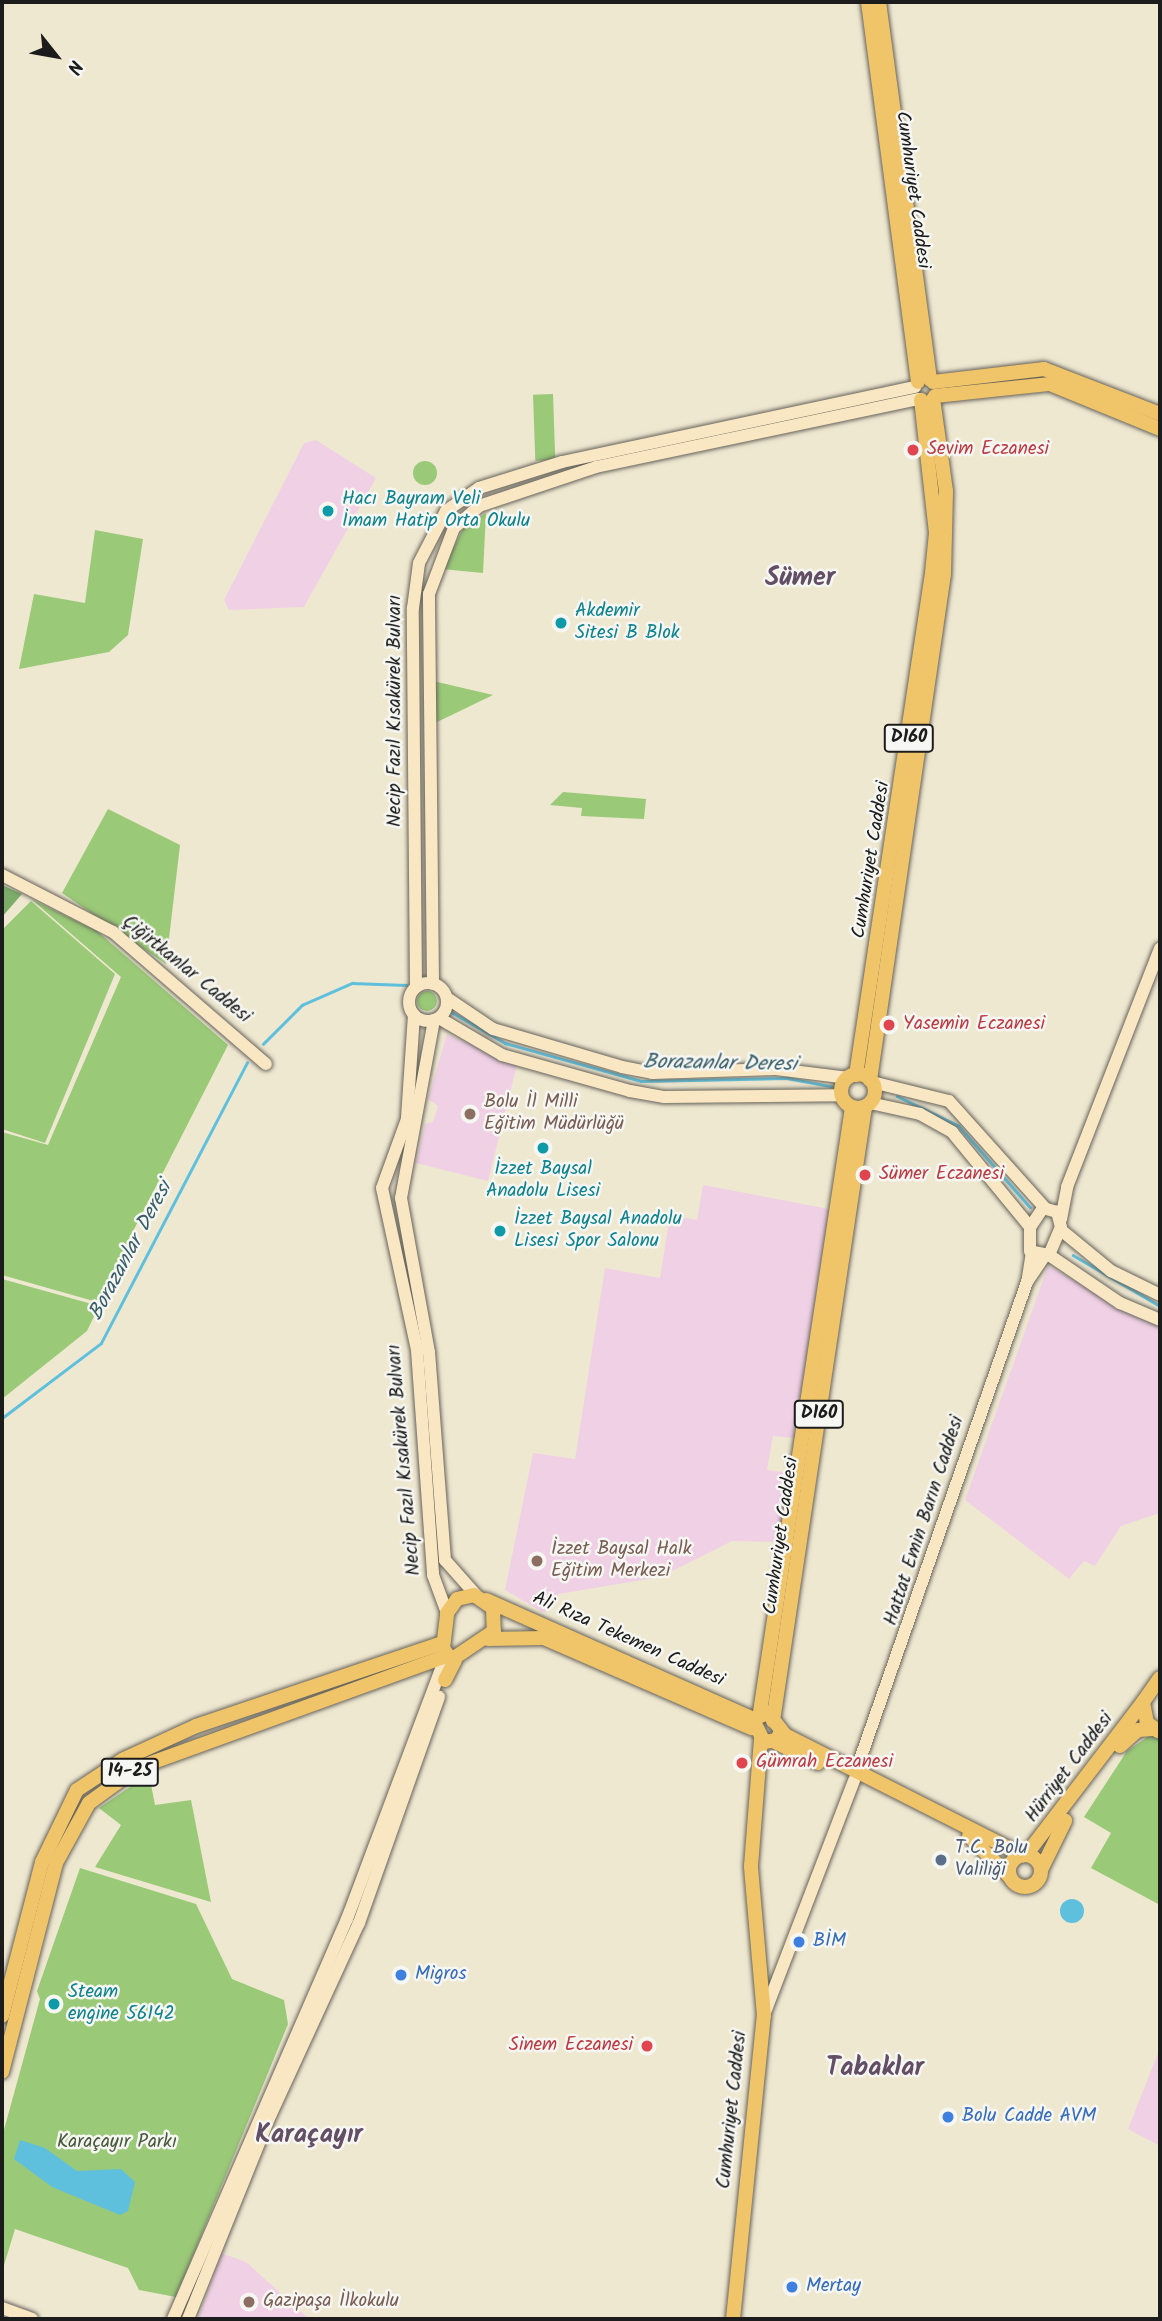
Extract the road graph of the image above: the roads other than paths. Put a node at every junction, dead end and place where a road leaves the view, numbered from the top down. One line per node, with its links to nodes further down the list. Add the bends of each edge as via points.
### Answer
1 (868, 2): 3 (main road, Cumhuriyet Caddesi / D160)
2 (879, 2): 3 (main road, Cumhuriyet Caddesi / D160)
3 (926, 391): 4 (main road, Necip Fazıl Kısakürek Bulvarı, via 1044,369); 5 (main road, Necip Fazıl Kısakürek Bulvarı, via 1049,384); 8 (main road, Necip Fazıl Kısakürek Bulvarı, via 587,469 479,506 454,528 429,594); 9 (main road, Necip Fazıl Kısakürek Bulvarı, via 562,461 479,488 446,511 419,563 413,608); 14 (main road, Cumhuriyet Caddesi / D160, via 936,533); 14 (main road, Cumhuriyet Caddesi / D160, via 948,534 900,883)
4 (1160, 414)
5 (1160, 429)
6 (2, 875): 13 (main road, Çiğirtkanlar Caddesi, via 113,932)
7 (1160, 949): 16 (main road)
8 (433, 984): 9 (main road); 10 (main road)
9 (416, 987): 11 (main road, via 409,1002)
10 (447, 998): 12 (main road); 14 (main road, via 493,1029 652,1073 776,1069)
11 (414, 1015): 12 (main road); 24 (main road, Necip Fazıl Kısakürek Bulvarı, via 407,1119 383,1188 417,1350 431,1561)
12 (437, 1019): 15 (main road, via 493,1052 629,1091 664,1097); 23 (main road, Necip Fazıl Kısakürek Bulvarı, via 401,1198 429,1352 445,1560)
13 (266, 1064)
14 (862, 1079): 15 (main road); 15 (main road); 17 (main road, via 949,1101)
15 (857, 1103): 19 (main road, via 920,1114 952,1132); 30 (main road, Cumhuriyet Caddesi / D160); 30 (main road, Cumhuriyet Caddesi / D160, via 837,1197)
16 (1067, 1187): 17 (main road); 18 (main road)
17 (1047, 1208): 18 (main road); 19 (main road)
18 (1061, 1225): 20 (main road); 21 (main road, via 1111,1271)
19 (1030, 1227): 20 (main road)
20 (1042, 1255): 22 (main road, via 1120,1303); 32 (main road, Hattat Emin Barın Caddesi, via 1027,1282)
21 (1160, 1295)
22 (1160, 1320)
23 (481, 1598): 24 (main road, via 457,1599); 25 (main road, via 496,1615); 30 (main road, Ali Rıza Tekemen Caddesi)
24 (447, 1613): 26 (main road)
25 (488, 1639): 26 (main road, 14-25); 30 (main road, Ali Rıza Tekemen Caddesi, via 544,1638)
26 (448, 1653): 27 (main road); 36 (main road, 14-25, via 379,1665 196,1726 124,1759 77,1790 42,1862); 38 (main road, 14-25, via 136,1768 89,1803 57,1863); 41 (main road, via 347,1919)
27 (445, 1680): 42 (main road, via 359,1923 271,2113)
28 (1158, 1685): 29 (main road, Hürriyet Caddesi)
29 (1143, 1702): 31 (main road, Hürriyet Caddesi); 33 (main road, Hürriyet Caddesi)
30 (766, 1728): 32 (main road, Ali Rıza Tekemen Caddesi); 37 (main road, Cumhuriyet Caddesi, via 751,1866)
31 (1158, 1731): 34 (main road, Hürriyet Caddesi, via 1125,1740 1060,1829)
32 (855, 1775): 33 (main road, Ali Rıza Tekemen Caddesi); 35 (main road, Ali Rıza Tekemen Caddesi, via 982,1843); 37 (main road, Hattat Emin Barın Caddesi)
33 (1024, 1855): 34 (main road, Ali Rıza Tekemen Caddesi); 35 (main road, Hürriyet Caddesi, via 1011,1862)
34 (1041, 1870): 35 (main road, via 1028,1887)
35 (1009, 1876)
36 (2, 2016)
37 (764, 2016): 43 (main road, Cumhuriyet Caddesi)
38 (2, 2072)
39 (2, 2308): 40 (main road)
40 (32, 2319)
41 (173, 2319)
42 (188, 2319)
43 (733, 2319)

